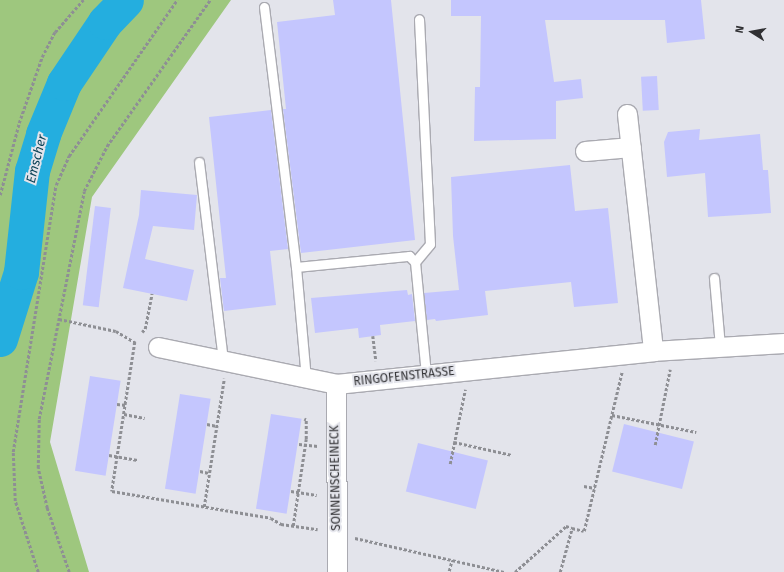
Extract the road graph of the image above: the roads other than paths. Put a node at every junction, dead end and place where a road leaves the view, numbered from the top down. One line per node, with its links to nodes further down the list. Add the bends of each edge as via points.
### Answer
1 (264, 7): 8 (lane)
2 (419, 19): 7 (lane, via 430,244)
3 (627, 114): 4 (street)
4 (631, 147): 5 (street); 13 (street)
5 (585, 151)
6 (199, 162): 14 (lane)
7 (415, 262): 8 (lane, via 409,256); 15 (lane)
8 (296, 267): 16 (lane)
9 (714, 278): 12 (lane)
10 (784, 343): 12 (street, RINGOFENSTRASSE)
11 (158, 347): 14 (street, RINGOFENSTRASSE)
12 (720, 347): 13 (street, RINGOFENSTRASSE)
13 (653, 351): 15 (street, RINGOFENSTRASSE)
14 (225, 360): 16 (street, RINGOFENSTRASSE)
15 (426, 375): 17 (street, RINGOFENSTRASSE)
16 (306, 378): 17 (street, RINGOFENSTRASSE)
17 (336, 384): 18 (street, SONNENSCHEINECK)
18 (337, 572)

